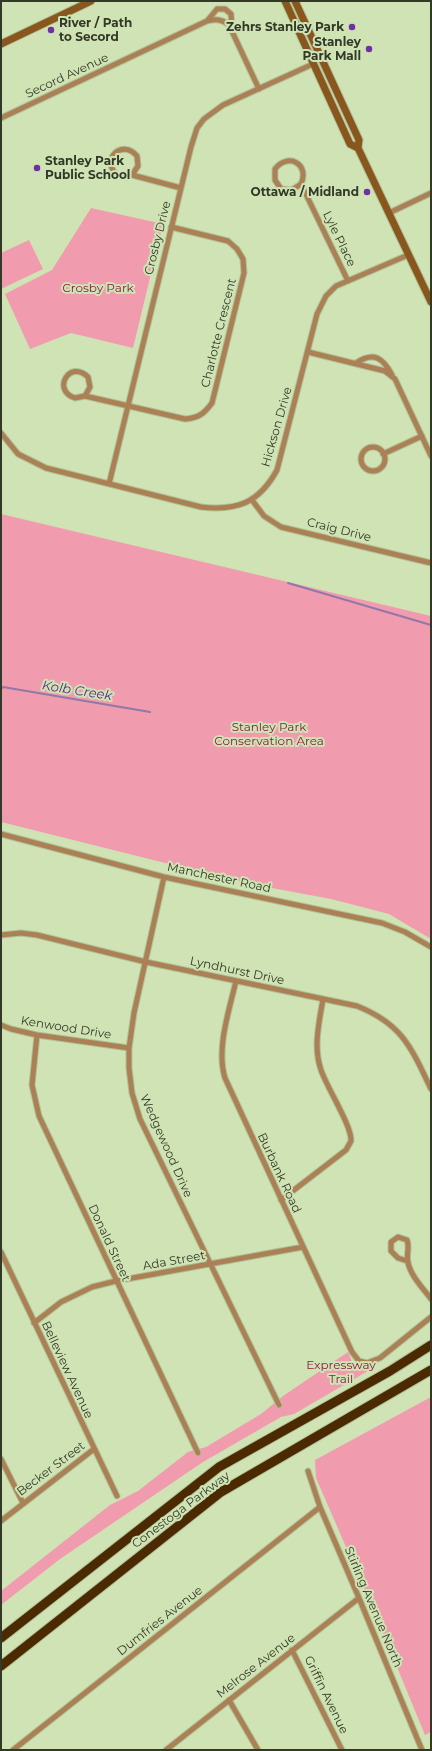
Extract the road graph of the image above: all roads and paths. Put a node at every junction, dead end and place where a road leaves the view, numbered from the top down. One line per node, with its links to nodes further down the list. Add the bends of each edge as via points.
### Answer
1 (91, 1): 6 (main road)
2 (285, 1): 7 (main road)
3 (295, 1): 10 (main road, via 359,140)
4 (207, 21): 5 (street, via 222,20); 5 (street, Secord Avenue, via 217,9 225,9 231,14); 9 (street, Secord Avenue)
5 (232, 30): 8 (street, Secord Avenue)
6 (1, 44)
7 (313, 64): 8 (street, Crosby Drive); 10 (main road, via 350,144)
8 (259, 89): 13 (street, Crosby Drive, via 223,105 204,119 197,128)
9 (1, 118)
10 (358, 148): 15 (main road)
11 (132, 175): 11 (street, via 138,166 137,156 129,150 117,151 111,161 114,172 122,177); 13 (street)
12 (301, 184): 12 (street, Lyle Place, via 304,174 299,164 283,162 275,169 275,180 281,189 292,190); 18 (street, Lyle Place)
13 (181, 188): 16 (street, Crosby Drive)
14 (431, 193): 15 (street)
15 (389, 213): 17 (main road)
16 (171, 227): 24 (street, Crosby Drive); 24 (street, Charlotte Crescent, via 228,241 243,259 244,273 212,403 205,413 185,419)
17 (408, 255): 18 (street, Hickson Drive); 19 (main road)
18 (348, 281): 20 (street, Hickson Drive, via 336,286 326,296 317,314)
19 (431, 302)
20 (308, 352): 21 (street); 31 (street, Hickson Drive, via 277,470 271,482)
21 (356, 363): 22 (street, via 385,371); 22 (street, via 367,357 380,358)
22 (395, 379): 26 (street)
23 (85, 396): 23 (street, via 90,387 88,377 80,371 69,374 63,383 67,393 75,398); 24 (street, Charlotte Crescent)
24 (128, 406): 30 (street, Crosby Drive)
25 (1, 433): 27 (street, Hickson Drive)
26 (422, 436): 28 (street); 29 (street)
27 (3, 442): 30 (street, Hickson Drive, via 18,454 46,468)
28 (383, 454): 28 (street, via 376,448 367,449 361,456 362,465 369,471 378,470 384,463)
29 (431, 456)
30 (109, 484): 31 (street, Hickson Drive, via 218,509 236,507)
31 (252, 500): 32 (street, Craig Drive, via 264,516 281,527)
32 (431, 563)
33 (1, 834): 34 (street, Manchester Road)
34 (164, 877): 36 (street, Manchester Road, via 382,923 405,932); 37 (street, Wedgewood Drive)
35 (1, 935): 37 (street, Lyndhurst Drive, via 37,935)
36 (431, 947)
37 (146, 962): 38 (street, Lyndhurst Drive); 42 (street, Wedgewood Drive)
38 (236, 981): 39 (street, Lyndhurst Drive); 44 (street, Burbank Road, via 222,1049 223,1072)
39 (323, 999): 43 (street, Lyndhurst Drive, via 361,1008 379,1016 394,1027 412,1051); 44 (street, via 317,1038 319,1061 324,1078 350,1131 351,1141 346,1150)
40 (1, 1025): 41 (street, Kenwood Drive, via 11,1030)
41 (37, 1035): 42 (street, Kenwood Drive); 49 (street, Donald Street, via 32,1078 35,1107)
42 (129, 1048): 48 (street, Wedgewood Drive, via 128,1068 140,1118)
43 (431, 1089)
44 (281, 1200): 45 (street, Burbank Road)
45 (303, 1248): 48 (street, Ada Street); 51 (street, Burbank Road, via 352,1352 360,1361 372,1362 380,1358)
46 (1, 1252): 52 (street, Belleview Avenue)
47 (407, 1261): 47 (street, via 410,1247 407,1240 394,1238 391,1242 391,1251 398,1258); 50 (street, via 414,1277)
48 (210, 1265): 49 (street, Ada Street); 55 (street, Wedgewood Drive)
49 (116, 1281): 52 (street, Ada Street, via 92,1287 61,1302); 57 (street, Donald Street)
50 (431, 1299)
51 (431, 1317)
52 (34, 1323): 56 (street, Belleview Avenue)
53 (431, 1345): 65 (highway, Conestoga Parkway, via 390,1371 219,1467)
54 (428, 1373): 67 (highway, Conestoga Parkway, via 221,1492)
55 (278, 1405)
56 (94, 1449): 60 (street, Belleview Avenue); 61 (street, Becker Street)
57 (198, 1453)
58 (1, 1459): 61 (street)
59 (308, 1471): 62 (street, Stirling Avenue North)
60 (117, 1496)
61 (23, 1503): 63 (street, Becker Street)
62 (320, 1507): 64 (street, Stirling Avenue North); 69 (street, Dumfries Avenue)
63 (1, 1521)
64 (359, 1598): 66 (street, Melrose Avenue); 73 (street, Stirling Avenue North)
65 (1, 1638)
66 (292, 1650): 68 (street, Melrose Avenue); 72 (street, Griffin Avenue)
67 (1, 1666)
68 (229, 1700): 70 (street, Melrose Avenue); 71 (street)
69 (13, 1750)
70 (166, 1750)
71 (258, 1750)
72 (342, 1750)
73 (422, 1750)

